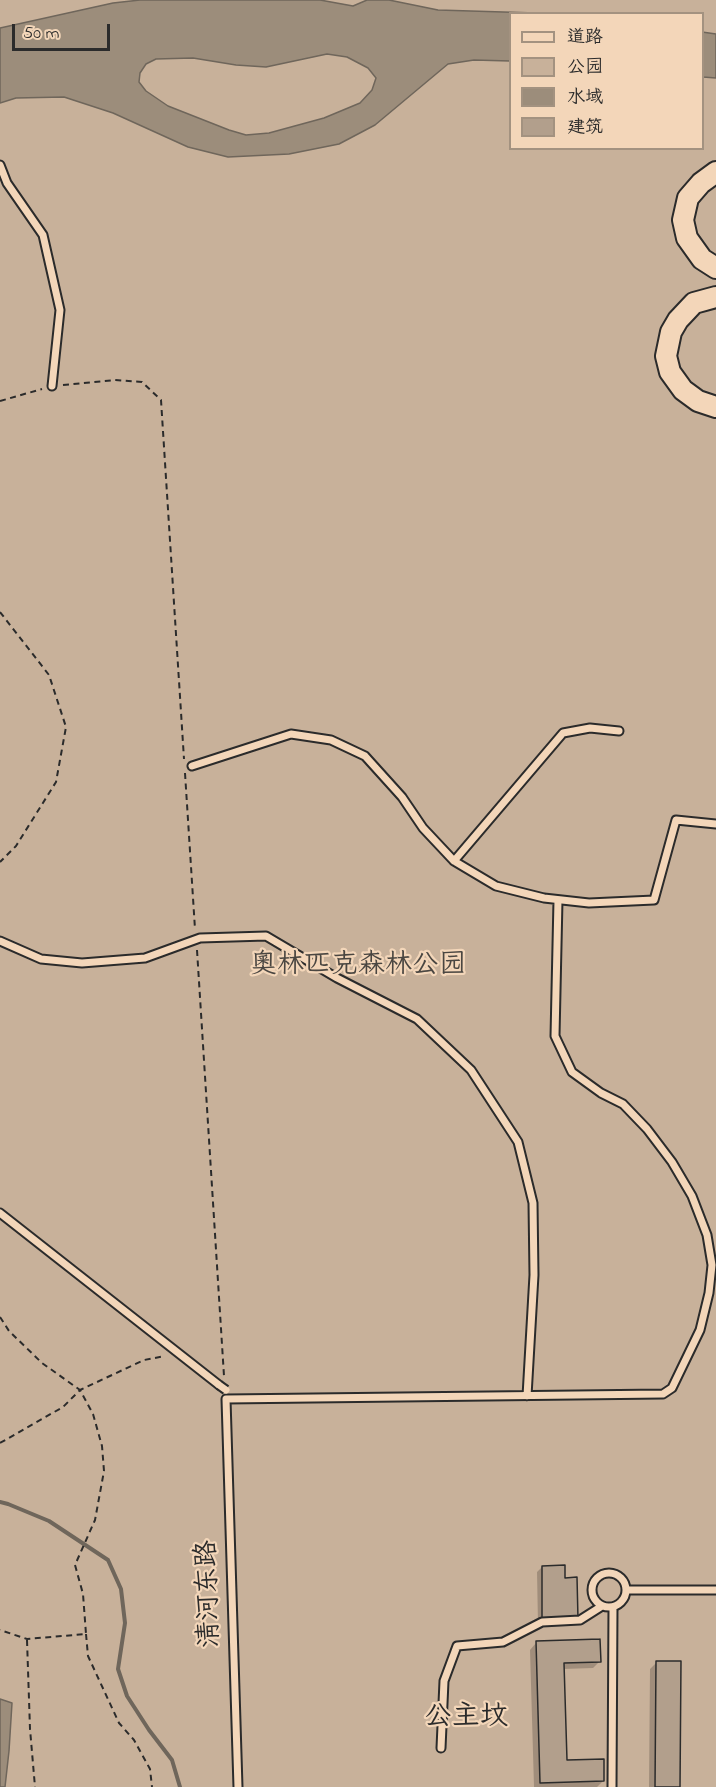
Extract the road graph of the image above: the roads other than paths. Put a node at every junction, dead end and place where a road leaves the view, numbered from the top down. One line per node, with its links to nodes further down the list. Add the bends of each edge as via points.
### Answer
1 (0, 165): 5 (lane, via 7,183 43,235 51,267 60,310)
2 (716, 172): 3 (main road, via 688,198 683,220 687,238 702,259)
3 (716, 268)
4 (716, 297): 6 (main road, via 694,303 678,320 666,356 670,372 683,390)
5 (52, 386)
6 (716, 407)
7 (620, 731): 10 (lane, via 590,728 563,732)
8 (192, 766): 10 (lane, via 291,734 331,741 365,756)
9 (716, 824): 11 (lane, via 676,820 654,900)
10 (454, 861): 11 (lane, via 496,886)
11 (558, 900): 15 (lane, via 555,1036 572,1072 601,1094 623,1104 672,1162 692,1196 707,1235 712,1265 700,1330 672,1388 663,1395)
12 (0, 941): 15 (lane, via 41,959 82,963 145,957 196,939 266,936 417,1019 471,1070 518,1142 533,1203 534,1275)
13 (0, 1212): 14 (lane)
14 (222, 1388)
15 (527, 1396): 21 (lane, 清河东路, via 226,1399)
16 (626, 1590): 17 (lane); 18 (lane, via 618,1576 602,1575 592,1587 594,1598); 19 (lane, via 622,1601)
17 (716, 1590)
18 (602, 1606): 19 (lane); 20 (lane, via 580,1620 542,1622 503,1642 457,1646 444,1681)
19 (613, 1607): 22 (lane)
20 (441, 1748)
21 (238, 1787)
22 (612, 1787)

